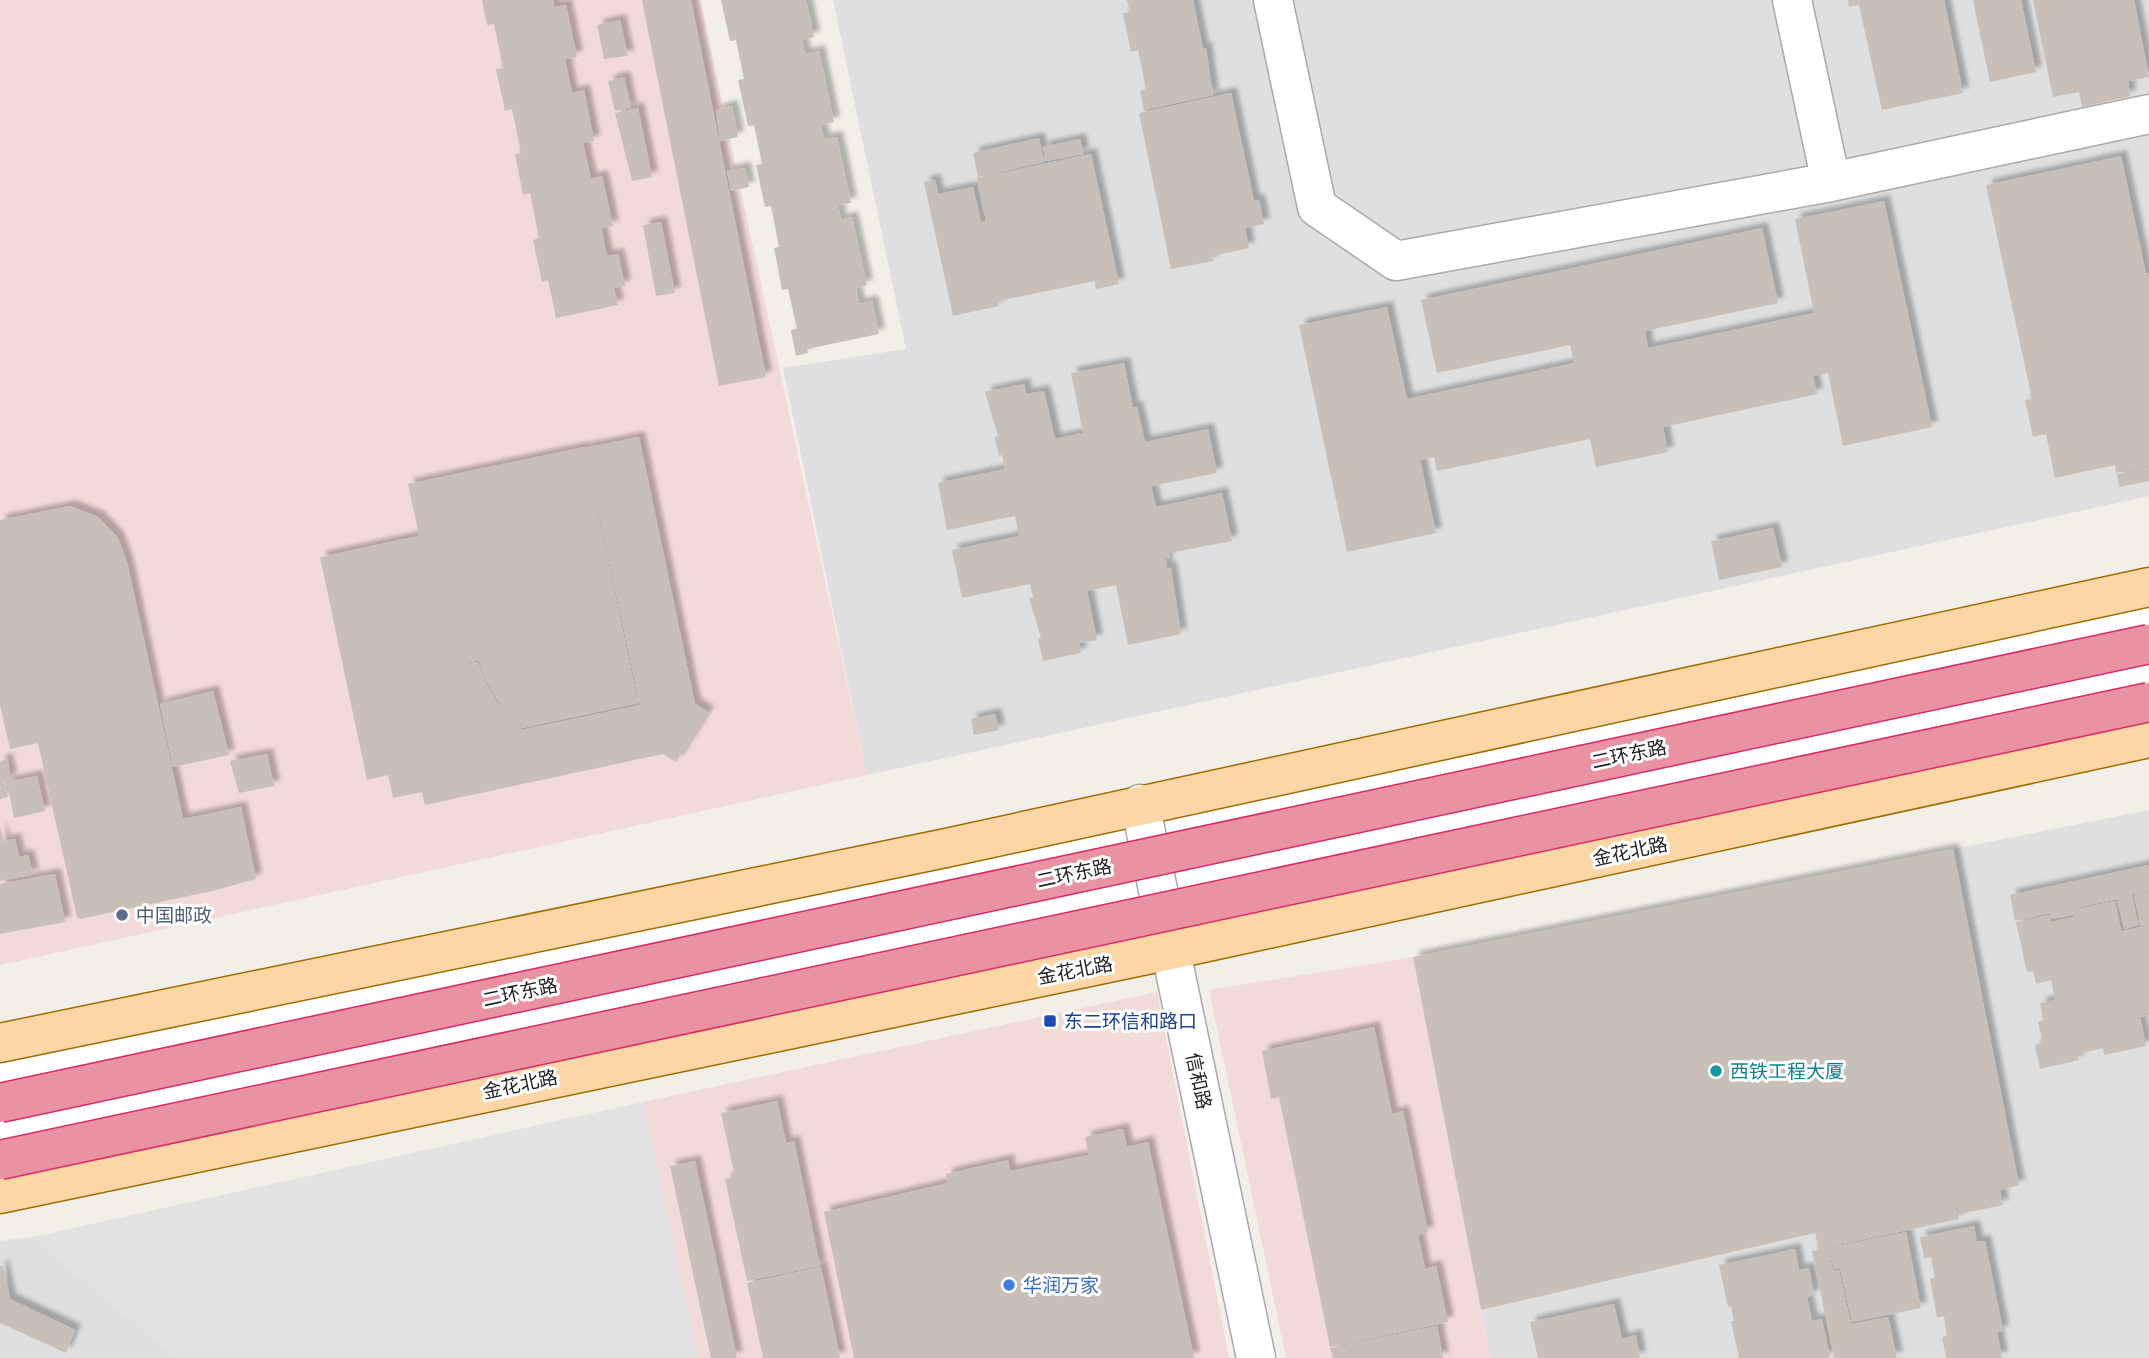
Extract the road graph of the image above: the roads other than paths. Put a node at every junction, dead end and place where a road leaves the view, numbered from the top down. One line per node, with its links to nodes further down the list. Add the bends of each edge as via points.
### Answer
1 (1273, 0): 4 (street, via 1317,207 1396,261)
2 (1792, 0): 4 (street)
3 (2149, 114): 4 (street)
4 (1831, 182)
5 (2149, 587): 9 (main road)
6 (2149, 644): 12 (highway, 二环东路, bridge)
7 (2149, 702): 13 (highway, bridge)
8 (2149, 738): 10 (main road, 金花北路)
9 (1140, 804): 10 (street, 信和路); 11 (main road)
10 (1171, 950): 14 (main road, 金花北路); 15 (street, 信和路)
11 (0, 1043)
12 (0, 1103)
13 (0, 1160)
14 (0, 1194)
15 (1256, 1358)

